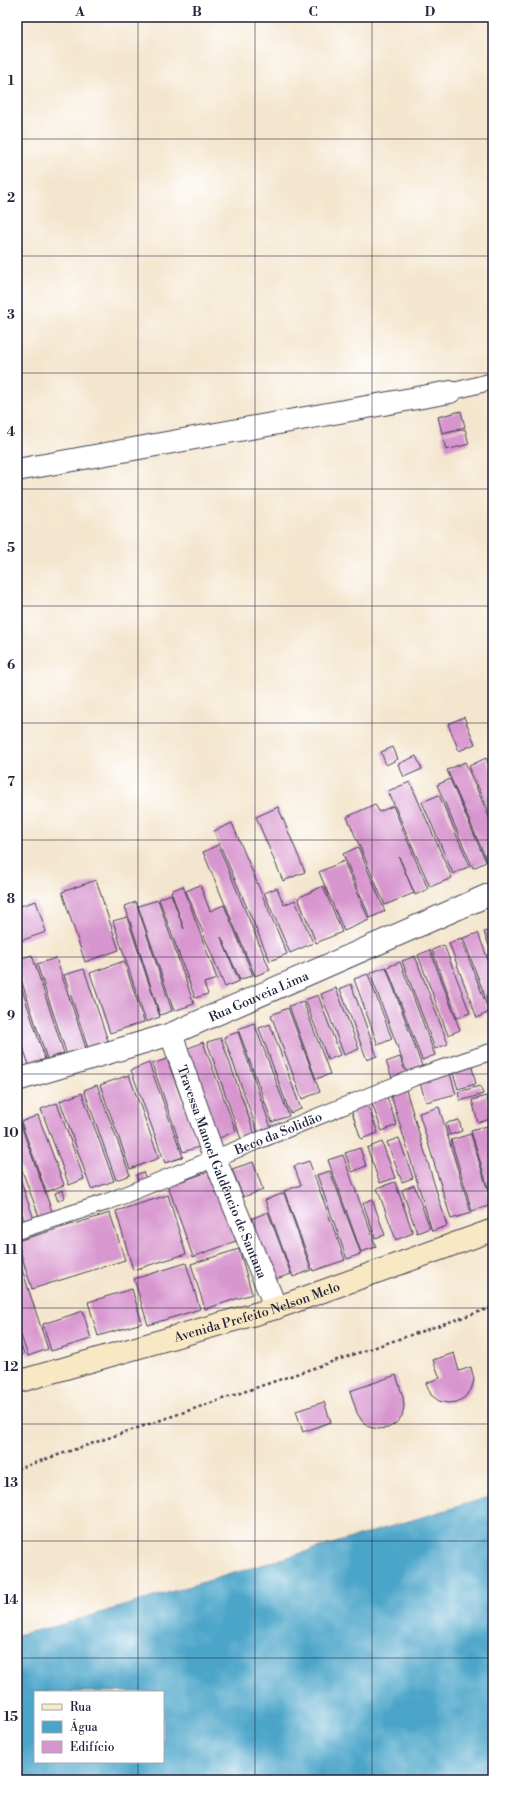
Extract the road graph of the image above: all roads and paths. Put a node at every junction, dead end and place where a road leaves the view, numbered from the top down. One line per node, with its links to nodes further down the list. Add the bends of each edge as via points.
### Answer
1 (493, 381): 2 (lane)
2 (450, 392): 3 (street)
3 (17, 470)
4 (493, 893): 5 (street, Rua Gouveia Lima)
5 (171, 1034): 7 (street, Rua Gouveia Lima); 8 (street, Travessa Manoel Galdêncio de Santana)
6 (493, 1051): 8 (lane, Beco da Solidão, via 413,1078)
7 (17, 1080)
8 (214, 1157): 10 (lane, Beco da Solidão, via 107,1202); 11 (street, Travessa Manoel Galdêncio de Santana)
9 (493, 1230): 11 (main road, Avenida Prefeito Nelson Melo)
10 (17, 1231)
11 (276, 1308): 13 (main road, Avenida Prefeito Nelson Melo)
12 (493, 1308): 14 (path)
13 (17, 1382)
14 (17, 1469)

